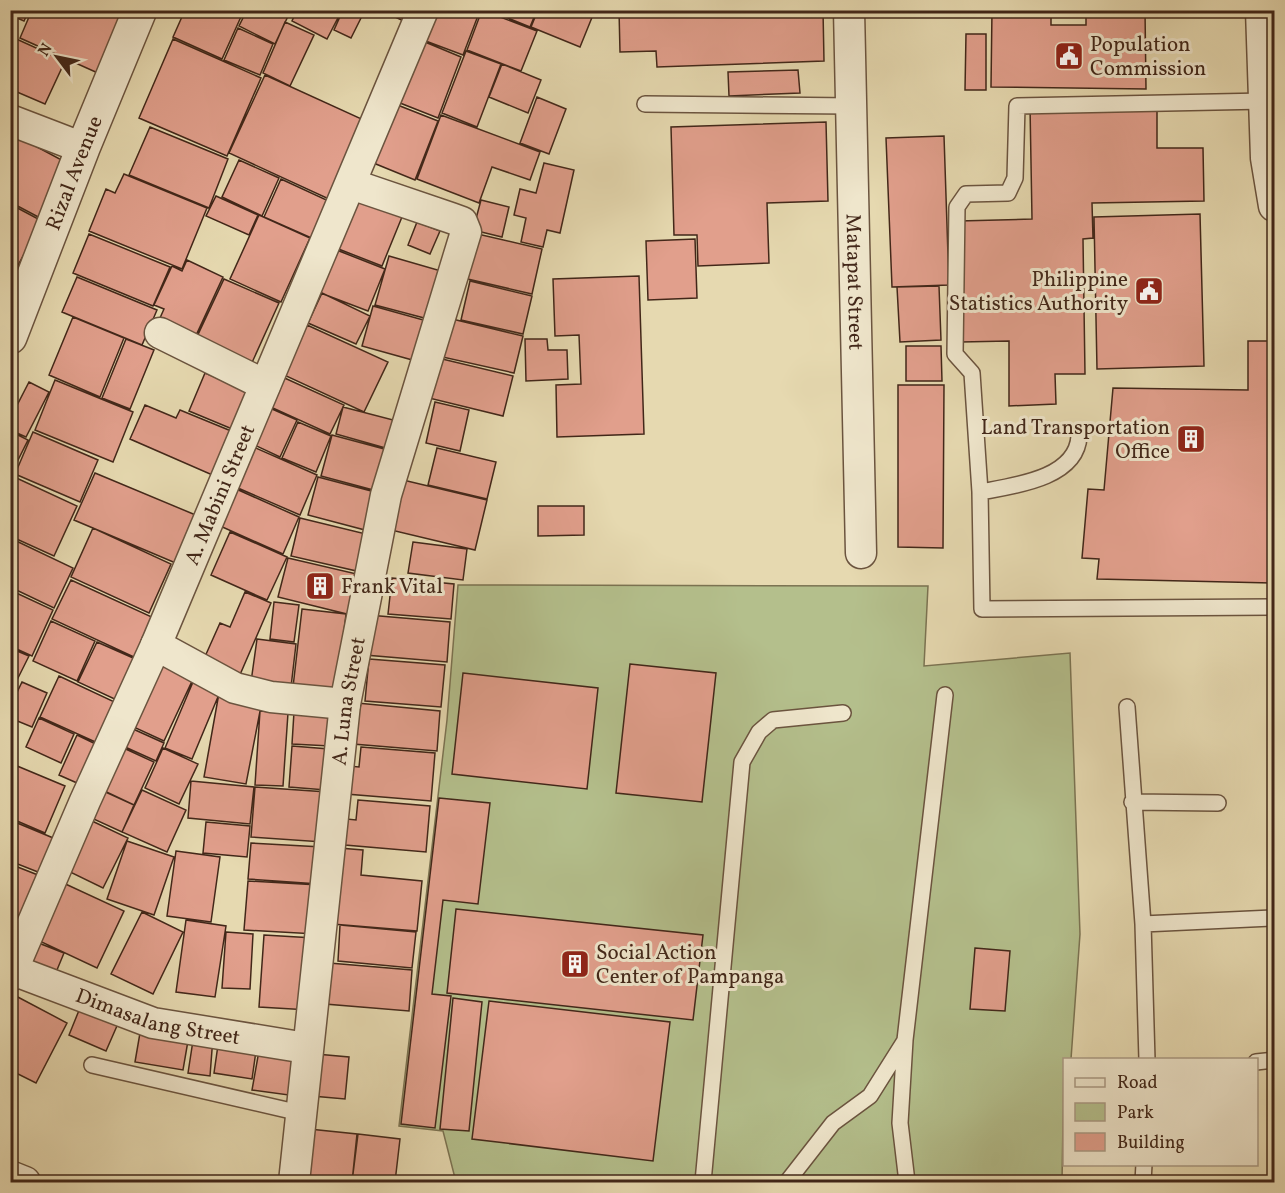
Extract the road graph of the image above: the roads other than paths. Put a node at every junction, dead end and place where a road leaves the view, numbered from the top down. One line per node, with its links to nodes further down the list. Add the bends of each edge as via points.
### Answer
1 (140, 10): 9 (street, Rizal Avenue)
2 (423, 10): 10 (street, A. Mabini Street)
3 (849, 10): 7 (street, Matapat Street)
4 (1261, 10): 5 (street)
5 (1265, 100): 11 (street, via 1266,158); 16 (lane, via 1017,106 1016,178 1008,193 966,194 957,207 956,354 972,373)
6 (645, 104): 7 (lane)
7 (853, 106): 17 (street, Matapat Street)
8 (10, 120): 9 (street)
9 (83, 148): 13 (street, Rizal Avenue)
10 (351, 184): 14 (street, A. Mabini Street); 21 (street, A. Luna Street, via 462,222 466,232 386,495)
11 (1275, 206)
12 (160, 333): 14 (street)
13 (10, 337)
14 (265, 385): 19 (street, A. Mabini Street)
15 (1078, 436): 16 (lane, via 1078,446 1070,461 1056,471 1016,486)
16 (980, 492): 18 (lane, via 982,609)
17 (861, 553)
18 (1275, 607)
19 (156, 645): 21 (street, via 235,688 271,697); 28 (street, A. Mabini Street)
20 (945, 695): 29 (lane)
21 (345, 704): 30 (street, A. Luna Street)
22 (1126, 706): 24 (lane)
23 (843, 713): 40 (lane, via 773,720 759,732 742,762)
24 (1132, 802): 25 (lane); 27 (lane)
25 (1218, 803)
26 (1275, 918): 27 (lane)
27 (1143, 924): 31 (lane)
28 (12, 973): 30 (street, Dimasalang Street, via 153,1023)
29 (906, 1040): 41 (lane, via 870,1096 832,1124); 42 (lane, via 900,1123)
30 (306, 1048): 35 (street, A. Luna Street)
31 (1148, 1058)
32 (1275, 1060): 33 (lane)
33 (1258, 1062)
34 (92, 1065): 35 (lane)
35 (300, 1113): 39 (street, A. Luna Street)
36 (1144, 1166): 43 (lane)
37 (10, 1176): 38 (street)
38 (25, 1182)
39 (294, 1182)
40 (703, 1182)
41 (787, 1182)
42 (907, 1182)
43 (1143, 1182)

